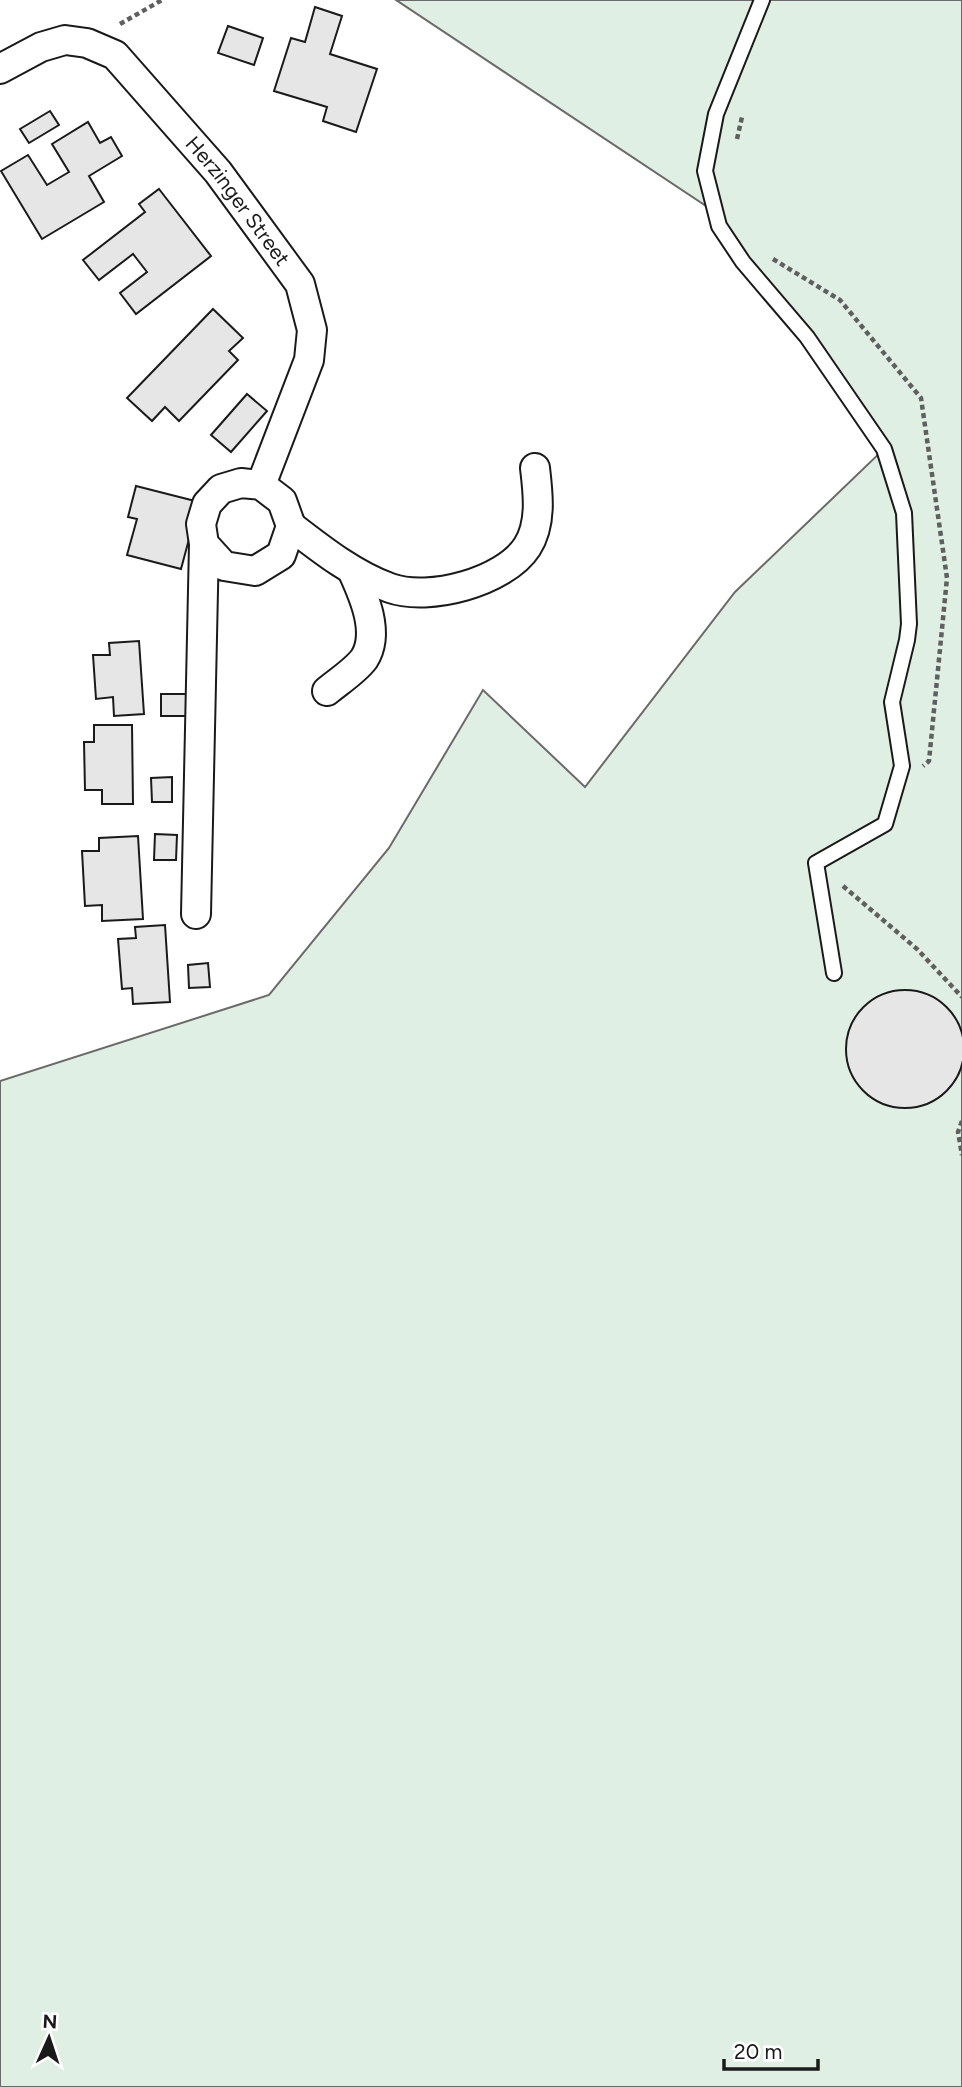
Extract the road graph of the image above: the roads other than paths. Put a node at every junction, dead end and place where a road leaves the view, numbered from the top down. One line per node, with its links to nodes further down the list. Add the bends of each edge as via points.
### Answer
1 (762, 0): 10 (lane, via 716,114 705,172 719,226 807,338 884,449 904,513 909,624 892,702 902,766 885,824 816,863)
2 (0, 69): 4 (street, Herzinger Street, via 65,40 116,55 218,172 300,284 312,330 309,360)
3 (535, 468): 7 (street, via 538,516 527,547 505,568 482,580 433,592 392,589)
4 (261, 485): 5 (street, via 282,501); 6 (street, via 241,483 221,489 207,504 201,524)
5 (291, 526): 6 (street, via 281,555 255,571 224,566); 7 (street)
6 (204, 544): 9 (street)
7 (352, 570): 8 (street, via 368,614 369,650 363,661)
8 (327, 691)
9 (195, 914)
10 (834, 973)

